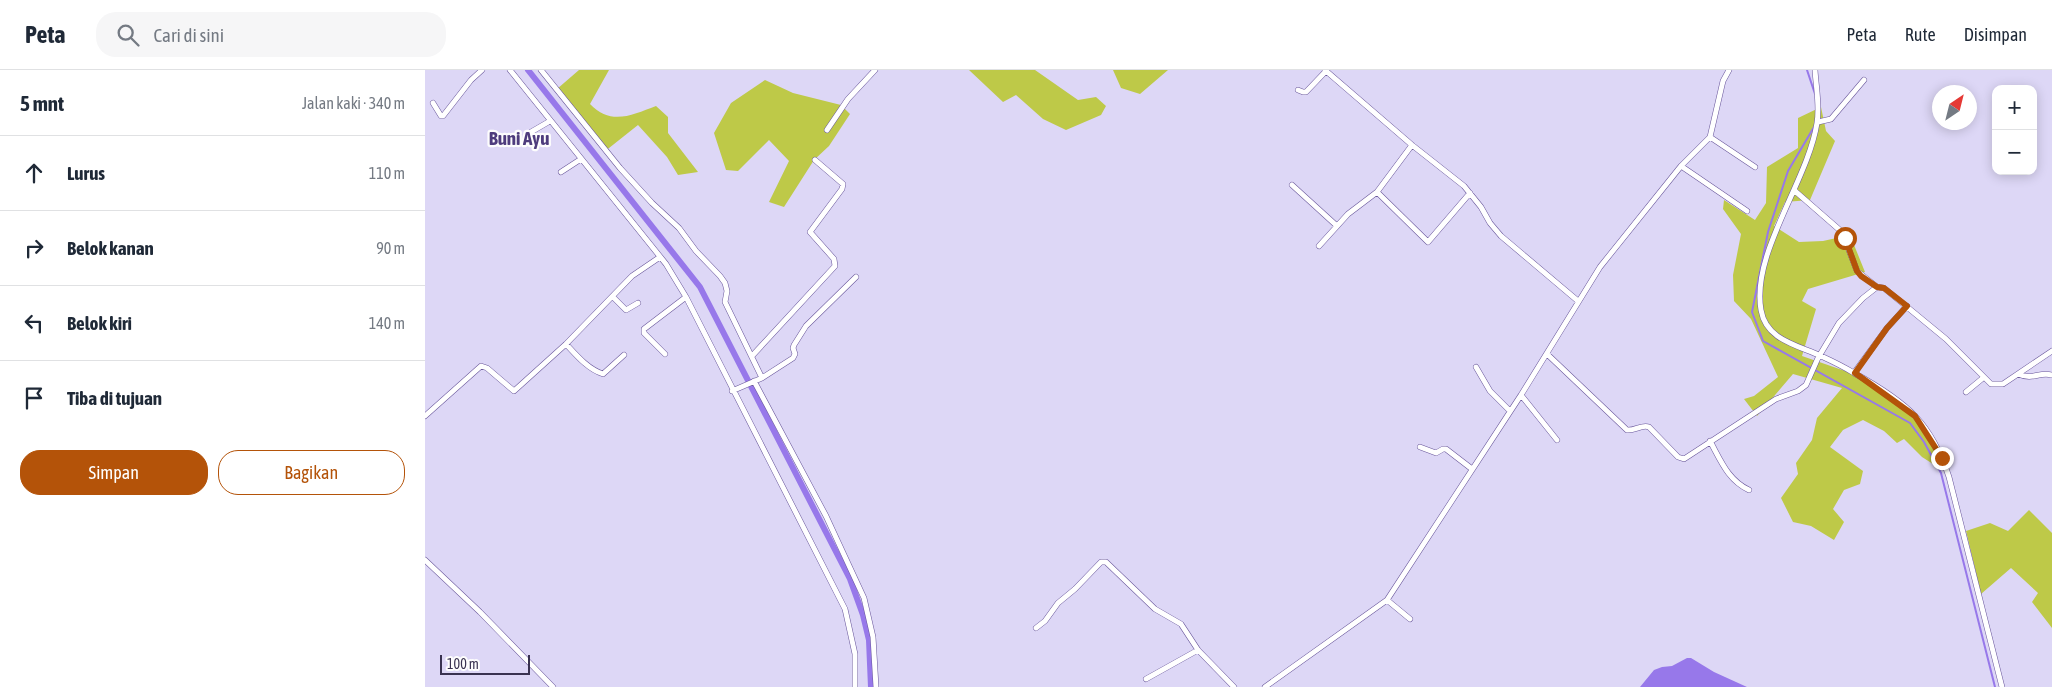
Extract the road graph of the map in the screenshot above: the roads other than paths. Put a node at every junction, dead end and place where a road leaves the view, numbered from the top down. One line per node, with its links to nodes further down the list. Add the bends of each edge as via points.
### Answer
1 (482, 70): 10 (street, via 443,116)
2 (510, 70): 11 (street)
3 (541, 70): 42 (street, via 620,168 679,228 725,283 725,302)
4 (875, 70): 13 (street, via 848,99)
5 (1326, 70): 9 (street, via 1306,92); 16 (street)
6 (1729, 70): 15 (street, via 1723,81)
7 (1815, 70): 12 (street)
8 (1864, 80): 12 (street, via 1831,118)
9 (1297, 90)
10 (433, 104)
11 (550, 122): 14 (street); 17 (street)
12 (1818, 122): 23 (street)
13 (827, 130)
14 (531, 132)
15 (1709, 137): 19 (street); 20 (street)
16 (1412, 146): 24 (street); 25 (street)
17 (581, 159): 21 (street); 29 (street)
18 (815, 160): 42 (street, via 843,184 810,232 834,259 835,266)
19 (1681, 166): 26 (street); 34 (street, via 1606,259)
20 (1755, 167)
21 (561, 172)
22 (1292, 185): 27 (street)
23 (1795, 191): 31 (street, via 1842,232 1857,271); 43 (street, via 1769,248 1761,280 1760,307 1763,318 1775,334)
24 (1377, 192): 25 (street, via 1428,242); 27 (street)
25 (1470, 193): 34 (street, via 1501,236)
26 (1747, 210)
27 (1337, 226): 28 (street)
28 (1319, 246)
29 (660, 257): 32 (street, via 632,276); 33 (street)
30 (856, 277): 48 (street, via 806,326 794,345 793,358)
31 (1877, 287): 36 (street, via 1884,288); 43 (street, via 1839,323)
32 (613, 297): 35 (street, via 626,310); 37 (street)
33 (686, 298): 39 (street, via 643,331); 51 (street)
34 (1578, 301): 40 (street)
35 (638, 303)
36 (1907, 306): 45 (street); 49 (street, via 1946,339)
37 (566, 344): 41 (street, via 595,372 603,374); 55 (street, via 513,391 481,366)
38 (2052, 351): 46 (street)
39 (665, 354)
40 (1547, 354): 53 (street); 57 (street, via 1623,427 1632,430 1649,427 1681,459)
41 (624, 355)
42 (752, 356): 48 (street)
43 (1818, 357): 45 (street); 57 (street, via 1806,386 1776,399)
44 (1477, 368): 54 (street, via 1490,391)
45 (1855, 373): 72 (street, via 1915,416 1942,458)
46 (2018, 374): 47 (street, via 2027,378); 49 (street, via 1996,386)
47 (2052, 375)
48 (762, 378): 50 (street)
49 (1983, 378): 52 (street)
50 (753, 382): 51 (street); 69 (street, via 826,516 863,598 873,637)
51 (735, 390): 68 (street, via 845,610 855,654)
52 (1966, 392)
53 (1521, 395): 54 (street); 56 (street)
54 (1511, 411): 59 (street)
55 (425, 416)
56 (1557, 440)
57 (1710, 441): 60 (street, via 1728,474)
58 (1420, 447): 59 (street, via 1436,453 1446,450)
59 (1472, 469): 62 (street)
60 (1749, 490)
61 (425, 560): 67 (street)
62 (1387, 600): 63 (street); 71 (street)
63 (1410, 619)
64 (1036, 628): 65 (street, via 1057,603 1103,561 1155,609 1181,624)
65 (1198, 650): 66 (street); 70 (street)
66 (1146, 679)
67 (553, 687)
68 (855, 687)
69 (876, 687)
70 (1234, 687)
71 (1265, 687)
72 (2003, 687)

